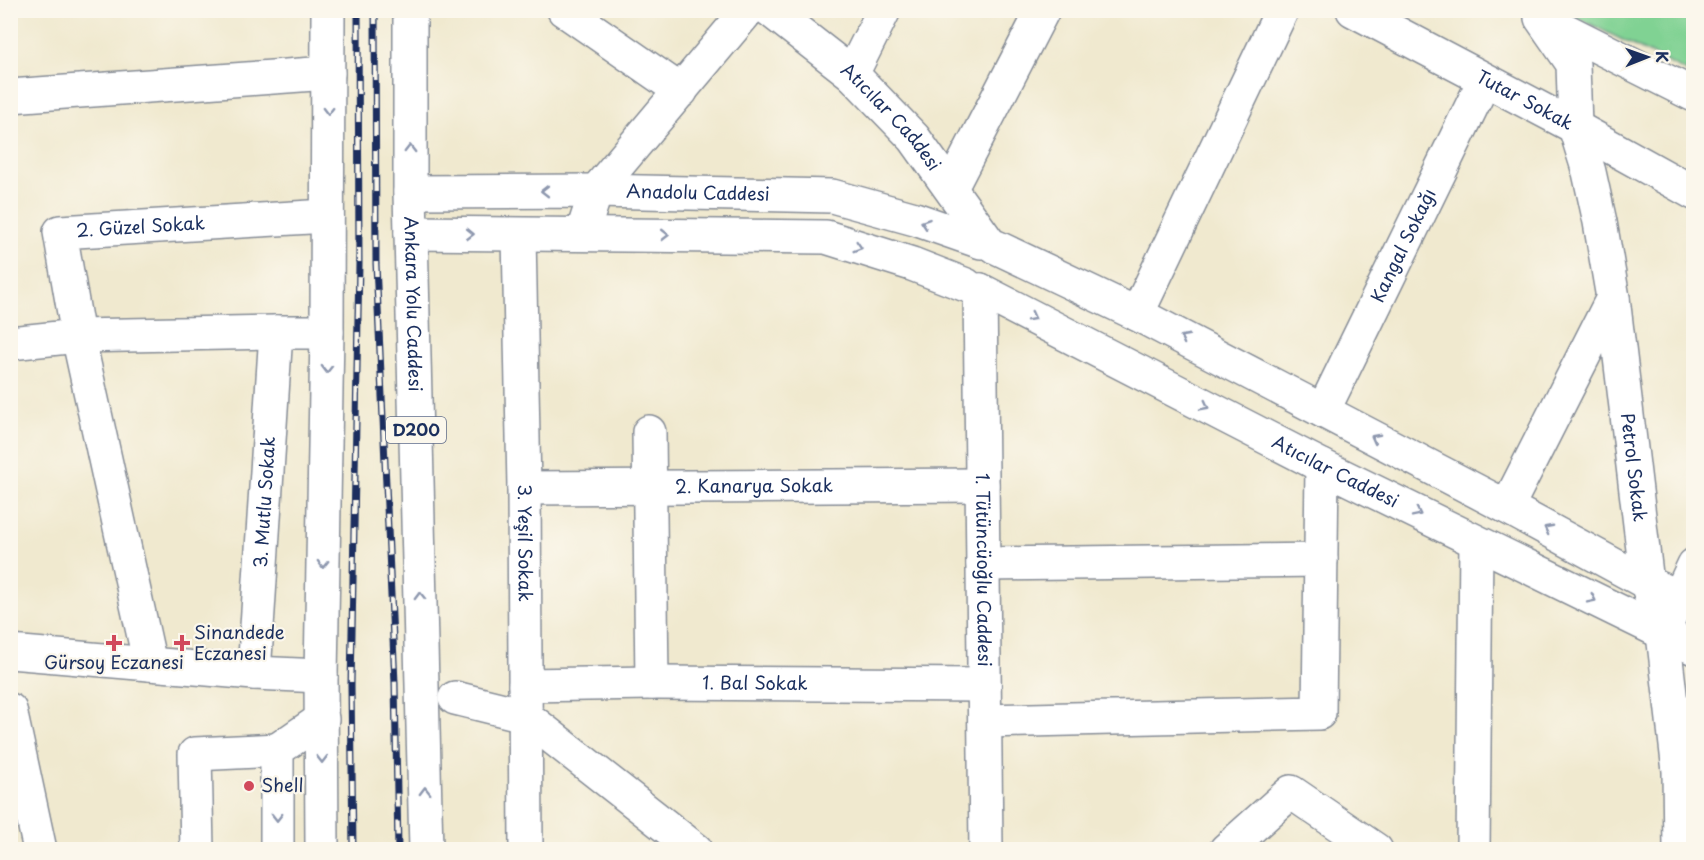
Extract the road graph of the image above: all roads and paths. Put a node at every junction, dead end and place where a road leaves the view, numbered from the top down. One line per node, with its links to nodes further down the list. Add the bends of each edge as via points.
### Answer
1 (328, 10): 11 (main road)
2 (410, 10): 20 (main road, Ankara Yolu Caddesi / D200, one-way to 2)
3 (564, 10): 14 (main road)
4 (748, 10): 14 (main road)
5 (884, 10): 12 (main road)
6 (1043, 10): 18 (main road)
7 (1282, 10): 29 (main road)
8 (1353, 10): 13 (main road, Tutar Sokak)
9 (780, 14): 12 (main road, Atıcılar Caddesi)
10 (1533, 14): 15 (main road); 17 (main road, Petrol Sokak, via 1573,64)
11 (328, 72): 16 (main road); 22 (main road, one-way to 22)
12 (852, 74): 18 (main road, Atıcılar Caddesi, via 914,138)
13 (1484, 81): 17 (main road, Tutar Sokak); 34 (main road, Kangal Sokağı)
14 (681, 91): 19 (main road)
15 (1694, 95)
16 (10, 96)
17 (1575, 127): 21 (main road, Tutar Sokak); 28 (main road, Petrol Sokak, via 1598,212)
18 (951, 188): 26 (main road, Atıcılar Caddesi)
19 (596, 191): 20 (main road, Anadolu Caddesi, one-way to 20); 25 (main road); 26 (main road, Anadolu Caddesi, one-way to 19, via 832,196)
20 (410, 192): 23 (main road, Ankara Yolu Caddesi / D200)
21 (1694, 193)
22 (327, 216): 31 (main road); 32 (main road, 2. Güzel Sokak, via 60,232)
23 (411, 233): 24 (main road, one-way to 24); 66 (main road, Ankara Yolu Caddesi / D200, one-way to 23)
24 (519, 234): 25 (main road); 39 (main road, 3. Yeşil Sokak)
25 (582, 234): 27 (main road, one-way to 27, via 826,237)
26 (988, 244): 27 (main road, 1. Tütüncüoğlu Caddesi, via 965,247 957,261 960,278); 29 (main road, Atıcılar Caddesi)
27 (973, 288): 36 (main road, Atıcılar Caddesi, one-way to 36); 37 (main road, 1. Tütüncüoğlu Caddesi)
28 (1613, 298): 40 (main road); 45 (main road, Petrol Sokak)
29 (1137, 314): 34 (main road, Atıcılar Caddesi, one-way to 29)
30 (276, 332): 31 (main road); 32 (main road); 51 (main road, 3. Mutlu Sokak)
31 (327, 332): 52 (main road, one-way to 52)
32 (78, 336): 33 (main road); 50 (main road)
33 (10, 343)
34 (1323, 411): 40 (main road, Atıcılar Caddesi, one-way to 34)
35 (649, 432): 38 (main road)
36 (1322, 466): 41 (main road, Atıcılar Caddesi, one-way to 41); 42 (main road)
37 (982, 485): 38 (main road, 2. Kanarya Sokak); 43 (main road, 1. Tütüncüoğlu Caddesi)
38 (650, 487): 39 (main road, 2. Kanarya Sokak); 53 (main road)
39 (524, 488): 56 (main road, 3. Yeşil Sokak)
40 (1507, 507): 45 (main road, Atıcılar Caddesi, one-way to 40)
41 (1476, 542): 47 (main road, Atıcılar Caddesi, one-way to 47); 72 (main road)
42 (1321, 560): 43 (main road); 59 (main road, via 1319,714)
43 (983, 564): 54 (main road, 1. Tütüncüoğlu Caddesi)
44 (1694, 565): 46 (main road)
45 (1647, 583): 46 (main road, Atıcılar Caddesi); 47 (main road, Petrol Sokak)
46 (1686, 599): 47 (main road)
47 (1663, 634): 48 (main road, Atıcılar Caddesi); 61 (main road, Petrol Sokak)
48 (1694, 648)
49 (10, 652): 50 (main road)
50 (150, 664): 51 (main road)
51 (254, 673): 52 (main road)
52 (321, 676): 58 (main road)
53 (652, 683): 54 (main road, 1. Bal Sokak); 56 (main road, 1. Bal Sokak)
54 (984, 685): 59 (main road, 1. Tütüncüoğlu Caddesi)
55 (455, 698): 56 (main road)
56 (525, 700): 67 (main road, 3. Yeşil Sokak); 68 (main road)
57 (10, 710): 62 (main road)
58 (322, 719): 60 (main road); 65 (main road, one-way to 65)
59 (985, 721): 69 (main road, 1. Tütüncüoğlu Caddesi)
60 (277, 750): 63 (main road, via 195,753); 64 (main road, one-way to 64)
61 (1686, 771): 73 (main road, Petrol Sokak)
62 (40, 849)
63 (197, 849)
64 (277, 849)
65 (322, 849)
66 (426, 849)
67 (526, 849)
68 (696, 849)
69 (986, 849)
70 (1226, 849): 71 (main road, via 1290,792)
71 (1376, 849)
72 (1473, 849)
73 (1680, 849)

